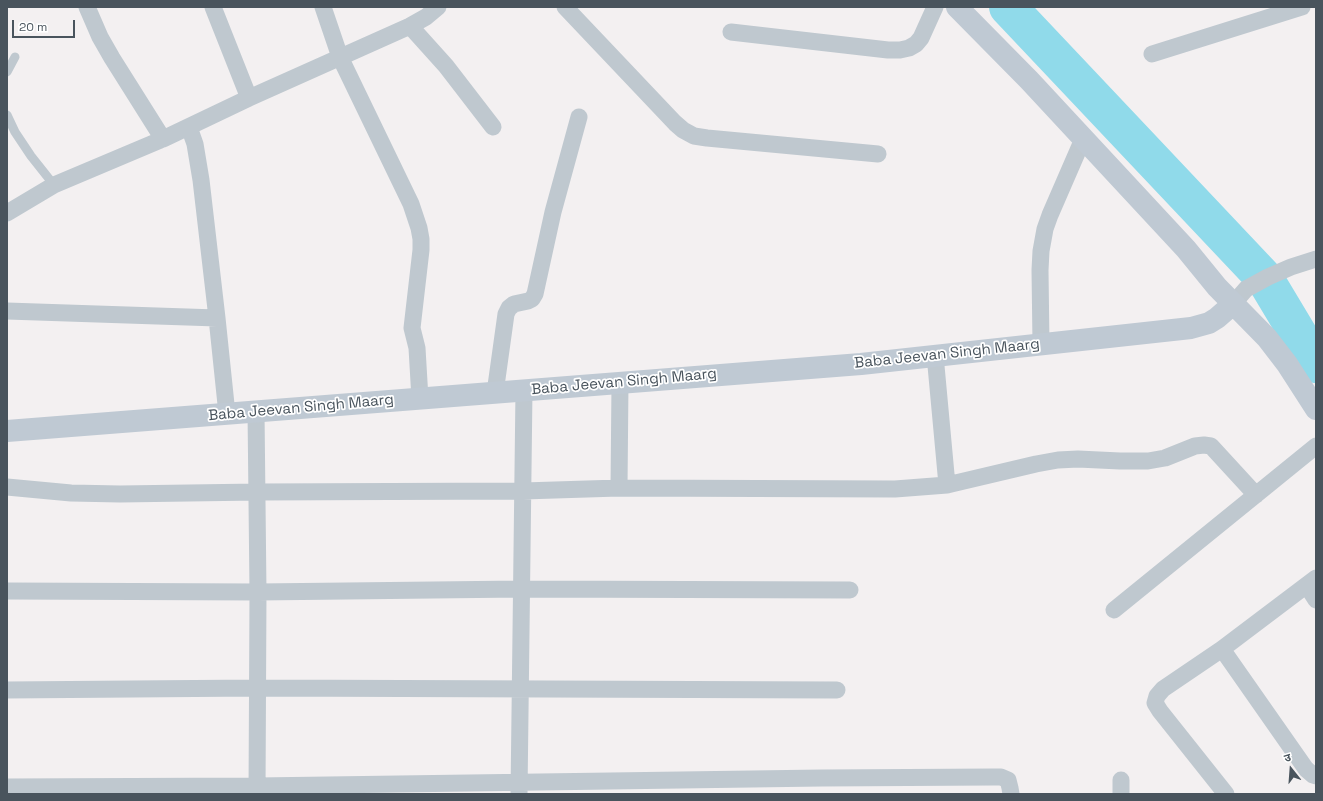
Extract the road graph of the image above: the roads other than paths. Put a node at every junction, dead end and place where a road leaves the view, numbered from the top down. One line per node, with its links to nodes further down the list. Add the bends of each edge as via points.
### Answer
1 (87, 7): 20 (street, via 112,58)
2 (213, 7): 15 (street)
3 (323, 7): 13 (street)
4 (438, 7): 9 (street)
5 (565, 7): 22 (street, via 675,123 694,136)
6 (935, 7): 10 (street, via 921,38 916,44 900,50)
7 (957, 7): 21 (street, via 1029,80)
8 (1302, 7): 11 (street)
9 (410, 26): 13 (street); 19 (street, via 446,66)
10 (731, 32)
11 (1152, 54)
12 (16, 57): 14 (lane)
13 (340, 57): 15 (street); 34 (street, via 419,228 421,250 412,328 417,348)
14 (7, 72)
15 (249, 98): 18 (street)
16 (7, 115): 23 (lane, via 26,150)
17 (578, 117): 33 (street, via 535,294 532,299 508,308 506,314)
18 (189, 127): 20 (street); 28 (street, via 199,167)
19 (493, 127)
20 (163, 139): 23 (street)
21 (1083, 140): 26 (street, via 1186,249 1217,287); 29 (street, via 1045,229 1040,270)
22 (878, 154)
23 (54, 185): 24 (street)
24 (7, 212)
25 (1316, 259): 26 (street, via 1268,277)
26 (1239, 296): 29 (street, Baba Jeevan Singh Maarg, via 1217,318 1200,326); 35 (street)
27 (7, 311): 28 (street)
28 (217, 318): 37 (street)
29 (1041, 344): 30 (street, Baba Jeevan Singh Maarg)
30 (936, 355): 31 (street, Baba Jeevan Singh Maarg, via 861,364); 40 (street)
31 (620, 383): 32 (street, Baba Jeevan Singh Maarg); 42 (street)
32 (524, 390): 33 (street, Baba Jeevan Singh Maarg); 43 (street)
33 (495, 393): 34 (street, Baba Jeevan Singh Maarg)
34 (420, 399): 36 (street, Baba Jeevan Singh Maarg)
35 (1316, 409)
36 (256, 412): 37 (street, Baba Jeevan Singh Maarg); 44 (street)
37 (227, 414): 38 (street, Baba Jeevan Singh Maarg)
38 (7, 431)
39 (1316, 446): 45 (street)
40 (947, 485): 42 (street, via 895,489); 45 (street, via 1050,462 1078,459 1148,461 1204,445 1211,446)
41 (7, 487): 44 (street, via 120,494)
42 (619, 488): 43 (street)
43 (523, 491): 44 (street); 47 (street)
44 (258, 492): 50 (street)
45 (1256, 495): 52 (street)
46 (1311, 582): 51 (street); 53 (street)
47 (521, 589): 48 (street); 50 (street); 56 (street)
48 (850, 590)
49 (7, 591): 50 (street)
50 (258, 592): 54 (street)
51 (1316, 600)
52 (1114, 610)
53 (1222, 649): 58 (street, via 1306,769); 63 (street, via 1163,690 1155,703)
54 (257, 688): 55 (street); 56 (street); 61 (street)
55 (7, 690)
56 (520, 690): 57 (street); 60 (street)
57 (837, 690)
58 (1316, 776)
59 (7, 787): 61 (street)
60 (519, 788): 61 (street); 62 (street, via 1001,777 1008,780)
61 (257, 790)
62 (1011, 794)
63 (1226, 794)

